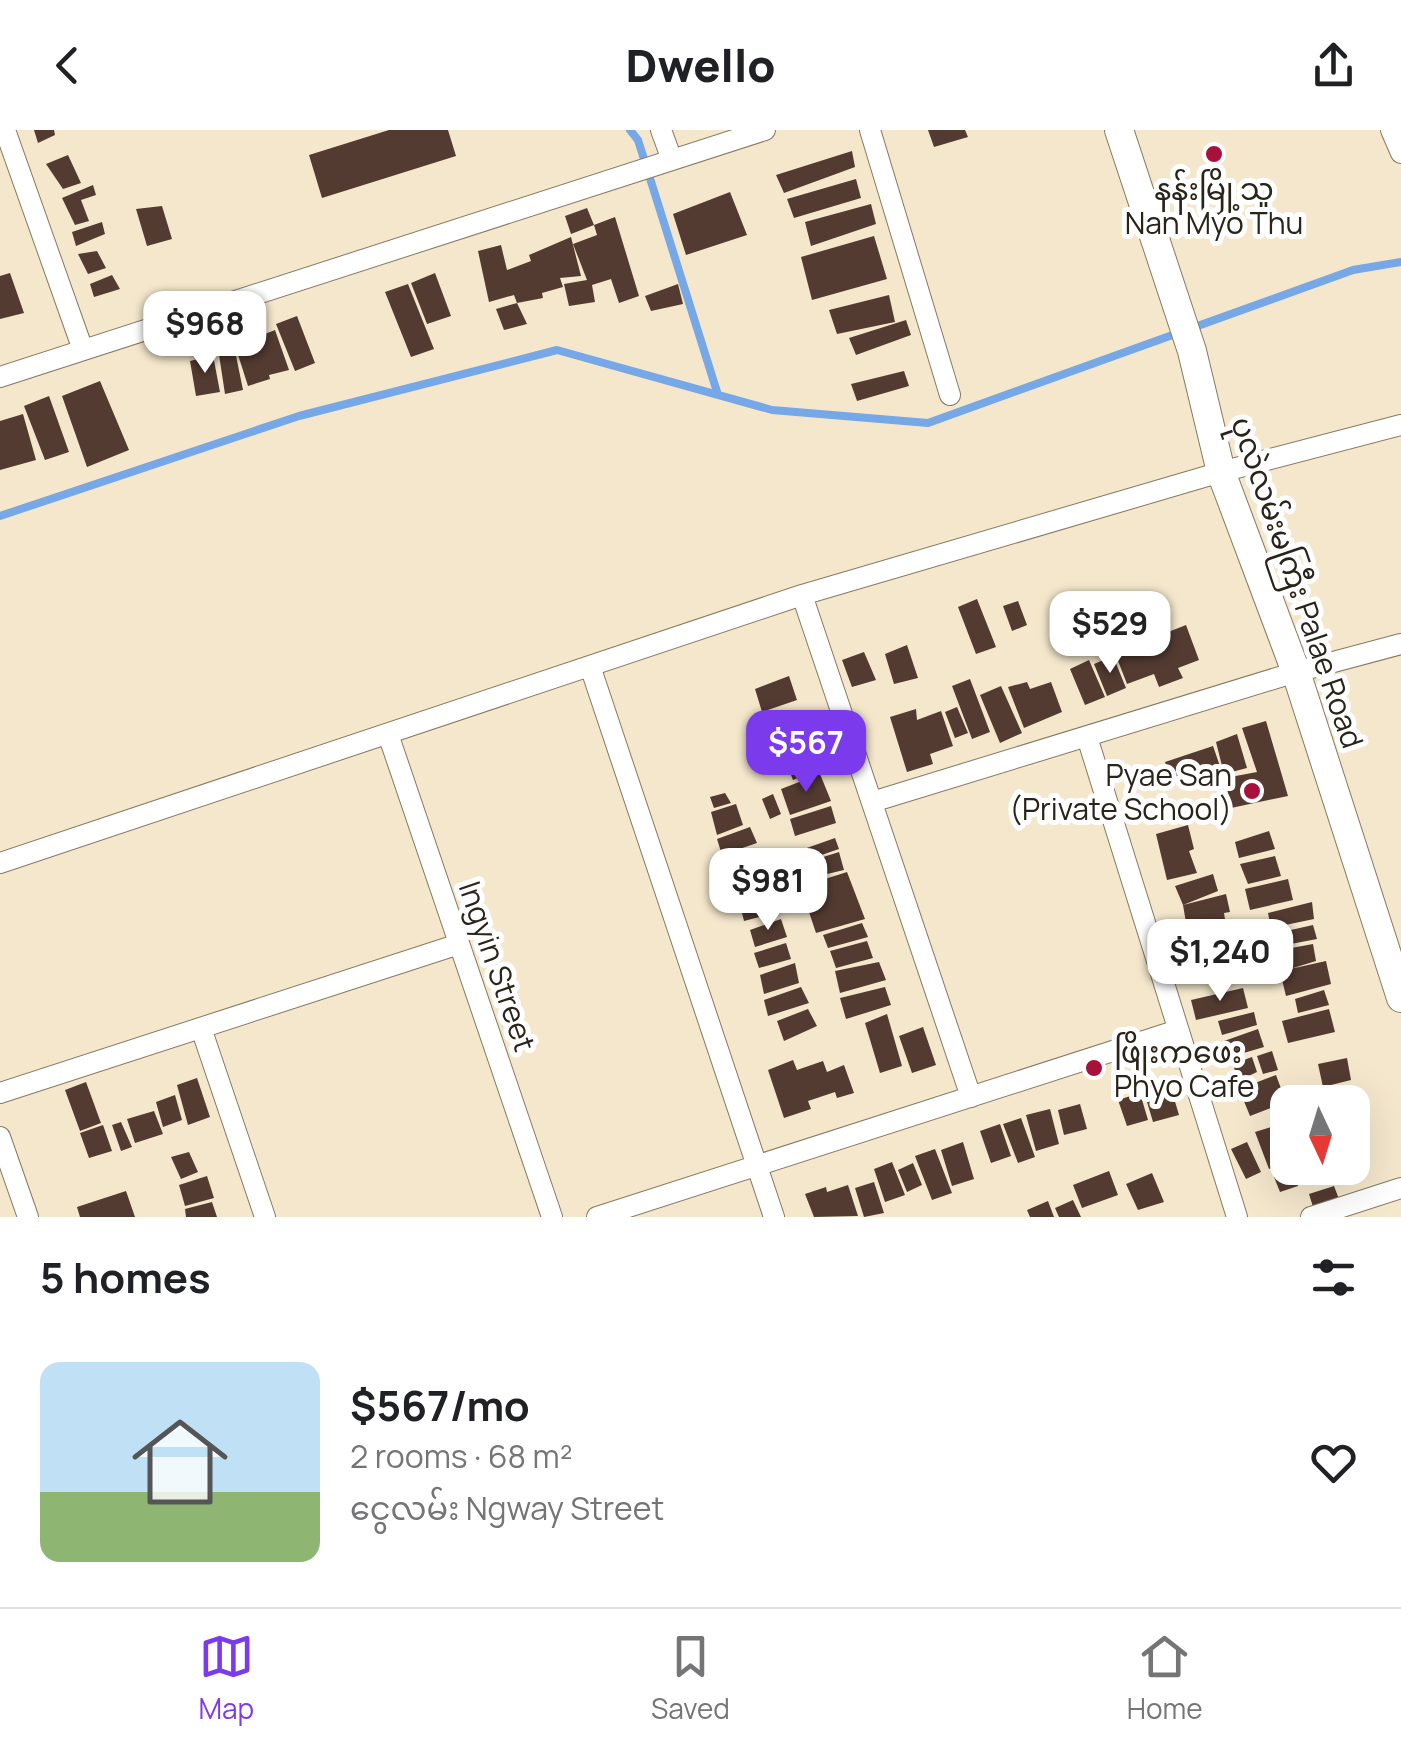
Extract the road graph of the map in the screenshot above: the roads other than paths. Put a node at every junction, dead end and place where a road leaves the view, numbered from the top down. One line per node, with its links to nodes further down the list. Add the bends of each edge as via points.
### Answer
1 (5, 130): 9 (street)
2 (662, 130): 8 (street)
3 (765, 130): 8 (street)
4 (870, 130): 11 (street)
5 (1119, 130): 13 (street, ပုလဲလမ်းမကြီး Palae Road, via 1192,351)
6 (1392, 130): 7 (street)
7 (1401, 153)
8 (672, 160): 9 (street)
9 (83, 350): 10 (street)
10 (0, 377)
11 (950, 396)
12 (1401, 425): 13 (street)
13 (1221, 472): 14 (street); 17 (street, ပုလဲလမ်းမကြီး Palae Road)
14 (802, 595): 16 (street); 20 (street)
15 (1401, 644): 17 (street)
16 (590, 666): 18 (street); 29 (street)
17 (1296, 672): 19 (street); 23 (street, ပုလဲလမ်းမကြီး Palae Road)
18 (388, 734): 21 (street); 22 (street, Ingyin Street)
19 (1087, 737): 20 (street); 25 (street)
20 (872, 802): 27 (street)
21 (0, 864)
22 (459, 944): 24 (street); 33 (street, Ingyin Street)
23 (1401, 998)
24 (201, 1028): 26 (street); 32 (street)
25 (1178, 1030): 27 (street); 36 (street)
26 (0, 1093)
27 (971, 1097): 29 (street)
28 (0, 1137): 31 (street)
29 (757, 1166): 34 (street); 35 (street)
30 (1401, 1188): 37 (street)
31 (28, 1217)
32 (264, 1217)
33 (552, 1217)
34 (598, 1217)
35 (774, 1217)
36 (1237, 1217)
37 (1311, 1217)

